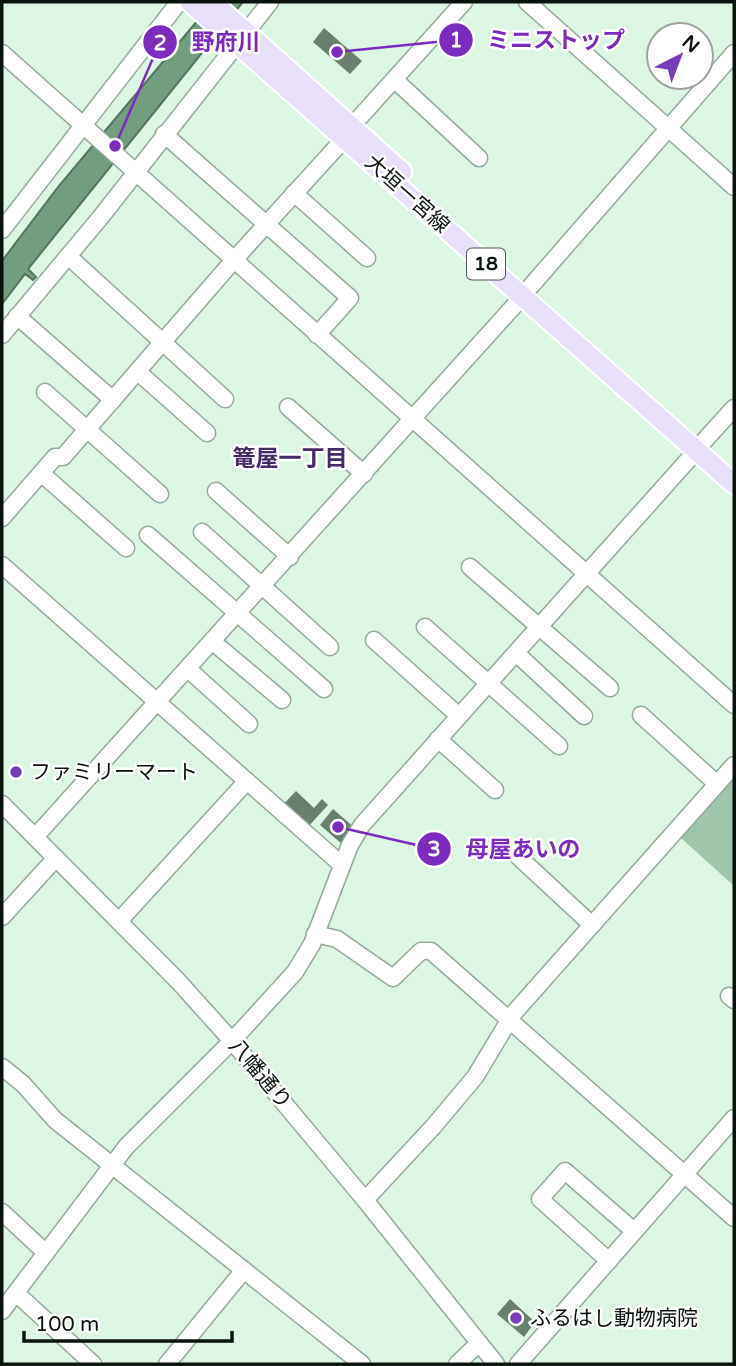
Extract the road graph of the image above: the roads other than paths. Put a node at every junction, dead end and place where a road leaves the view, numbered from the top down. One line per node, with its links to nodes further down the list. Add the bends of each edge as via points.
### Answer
1 (179, 2): 11 (street)
2 (190, 2): 7 (main road, 18)
3 (212, 2): 7 (main road, 18)
4 (270, 2): 7 (street)
5 (464, 2): 10 (street)
6 (527, 2): 12 (street)
7 (242, 38): 13 (main road, 大垣一宮線 / 18); 14 (street)
8 (2, 53): 11 (street)
9 (734, 53): 12 (street)
10 (395, 80): 13 (street); 15 (street)
11 (84, 125): 16 (street); 20 (street)
12 (669, 129): 17 (street); 24 (street)
13 (348, 133): 18 (street); 24 (main road, 大垣一宮線 / 18)
14 (164, 134): 16 (street); 19 (street)
15 (480, 158)
16 (135, 172): 21 (street); 23 (street)
17 (734, 187)
18 (294, 193): 19 (street); 22 (street)
19 (265, 225): 23 (street); 27 (street, via 350,298)
20 (2, 230)
21 (68, 256): 25 (street); 28 (street)
22 (367, 258)
23 (233, 261): 27 (street); 28 (street)
24 (527, 291): 35 (street); 38 (main road, 大垣一宮線 / 18)
25 (17, 316): 26 (street); 32 (street)
26 (2, 335)
27 (317, 335): 35 (street)
28 (164, 343): 29 (street); 31 (street)
29 (138, 372): 32 (street); 37 (street)
30 (45, 392): 36 (street)
31 (225, 399)
32 (113, 400): 36 (street)
33 (288, 407): 41 (street)
34 (734, 408): 38 (street)
35 (414, 418): 41 (street); 52 (street)
36 (88, 429): 40 (street); 44 (street)
37 (207, 433)
38 (700, 446): 39 (main road, 大垣一宮線 / 18); 42 (main road, 大垣一宮線 / 18); 52 (street)
39 (734, 468)
40 (41, 473): 45 (street); 48 (street)
41 (364, 474): 49 (street)
42 (734, 484)
43 (216, 491): 49 (street)
44 (160, 494)
45 (2, 518)
46 (202, 532): 53 (street)
47 (148, 536): 54 (street)
48 (126, 548)
49 (290, 557): 53 (street)
50 (2, 565): 66 (street)
51 (470, 567): 56 (street)
52 (587, 573): 56 (street); 67 (street)
53 (264, 586): 54 (street); 59 (street)
54 (238, 614): 58 (street); 64 (street)
55 (425, 626): 62 (street)
56 (539, 627): 60 (street); 63 (street)
57 (374, 640): 69 (street)
58 (213, 642): 61 (street); 65 (street)
59 (330, 647)
60 (516, 653): 62 (street); 70 (street)
61 (188, 669): 66 (street); 71 (street)
62 (489, 683): 69 (street); 73 (street)
63 (610, 688)
64 (324, 689)
65 (282, 700)
66 (158, 702): 75 (street); 79 (street)
67 (734, 705)
68 (642, 715): 76 (street)
69 (459, 716): 72 (street)
70 (584, 716)
71 (249, 724)
72 (438, 739): 77 (street); 82 (street, via 362,825)
73 (558, 746)
74 (734, 765): 76 (street)
75 (247, 781): 82 (street); 84 (street)
76 (717, 784): 85 (street)
77 (495, 790)
78 (2, 803): 79 (street, 八幡通り)
79 (36, 837): 81 (street, 八幡通り)
80 (509, 848): 85 (street)
81 (55, 859): 83 (street); 84 (street, 八幡通り)
82 (342, 865): 86 (street)
83 (2, 917)
84 (118, 921): 88 (street, 八幡通り)
85 (593, 925): 87 (street)
86 (315, 934): 87 (street, via 338,939 393,978 421,950 431,951); 88 (street, via 295,972)
87 (510, 1021): 92 (street); 93 (street, via 475,1077)
88 (232, 1041): 91 (street); 93 (street, 八幡通り)
89 (2, 1067): 91 (street, via 55,1120)
90 (734, 1118): 92 (street)
91 (112, 1165): 97 (street); 99 (street)
92 (685, 1175): 95 (street); 96 (street)
93 (365, 1200): 102 (street, 八幡通り)
94 (2, 1212): 97 (street)
95 (734, 1218)
96 (635, 1231): 98 (street); 98 (street, via 565,1171 540,1199)
97 (46, 1253): 100 (street)
98 (608, 1261): 108 (street)
99 (244, 1270): 104 (street); 105 (street)
100 (16, 1293): 101 (street); 103 (street)
101 (2, 1311)
102 (479, 1343): 106 (street); 107 (street, 八幡通り)
103 (93, 1364)
104 (167, 1364)
105 (362, 1364)
106 (457, 1364)
107 (496, 1364)
108 (518, 1364)

